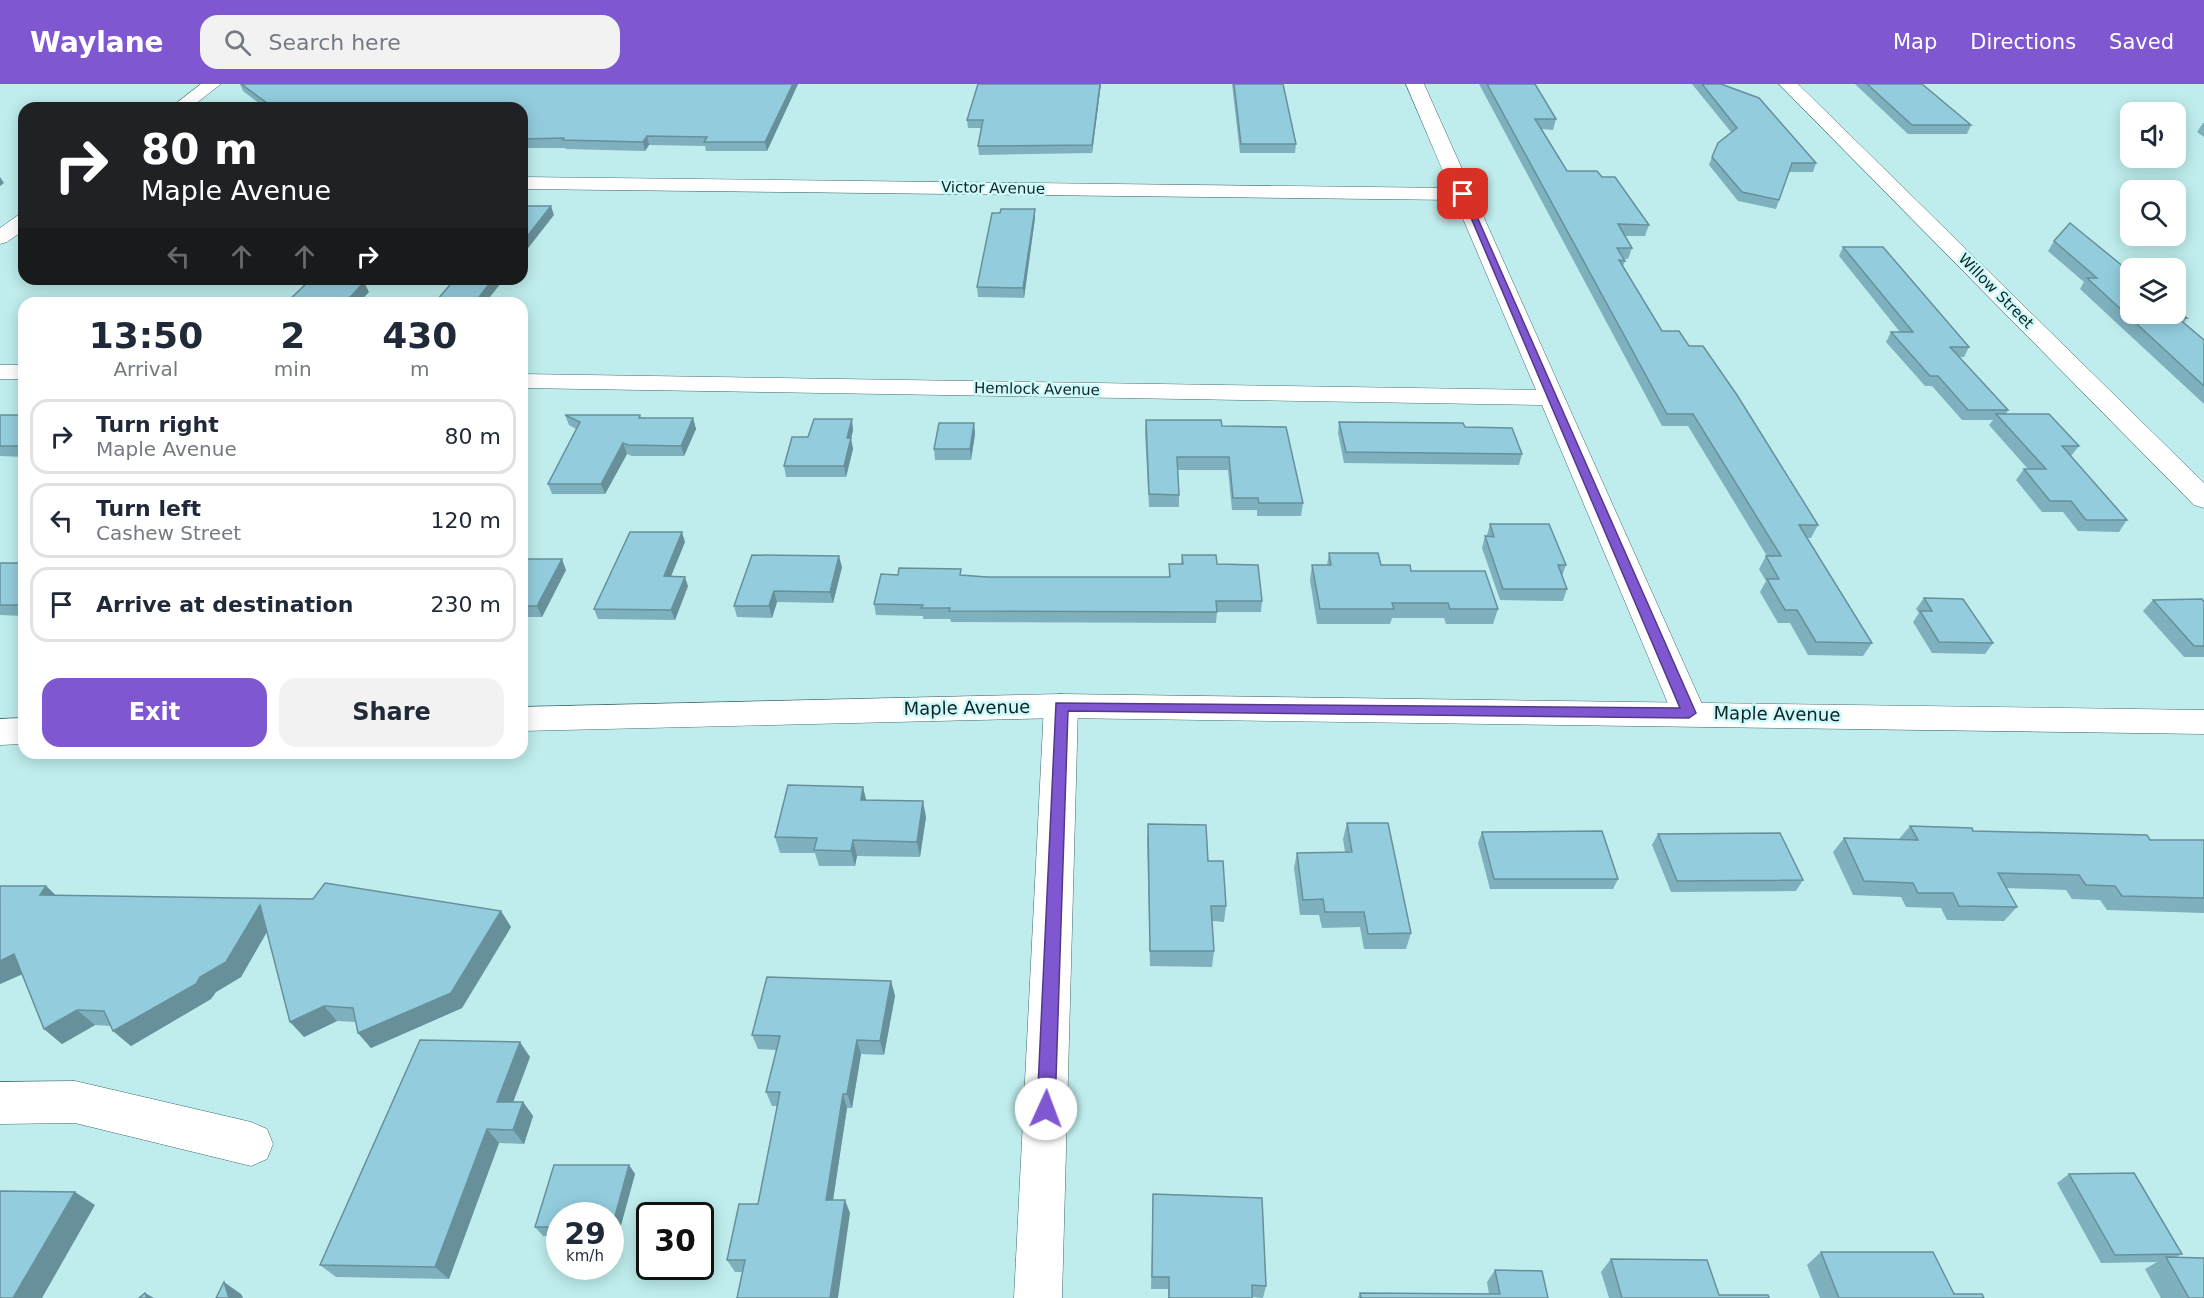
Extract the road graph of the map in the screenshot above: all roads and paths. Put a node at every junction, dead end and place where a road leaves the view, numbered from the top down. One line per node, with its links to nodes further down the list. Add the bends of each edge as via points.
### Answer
1 (212, 84): 4 (street)
2 (1415, 84): 6 (street)
3 (1788, 84): 13 (street, Willow Street)
4 (187, 102)
5 (528, 183): 6 (street, Victor Avenue)
6 (1463, 194): 12 (street)
7 (18, 224): 8 (street)
8 (0, 238)
9 (0, 372): 10 (street)
10 (18, 372)
11 (528, 381): 12 (street, Hemlock Avenue)
12 (1552, 398): 15 (street)
13 (2204, 499)
14 (1061, 706): 15 (street, Maple Avenue); 16 (street, Maple Avenue); 22 (street)
15 (1689, 713): 17 (street, Maple Avenue)
16 (528, 719)
17 (2204, 722)
18 (18, 731): 19 (street)
19 (0, 732)
20 (0, 1103): 21 (street, via 75,1102)
21 (251, 1144)
22 (1038, 1298)

